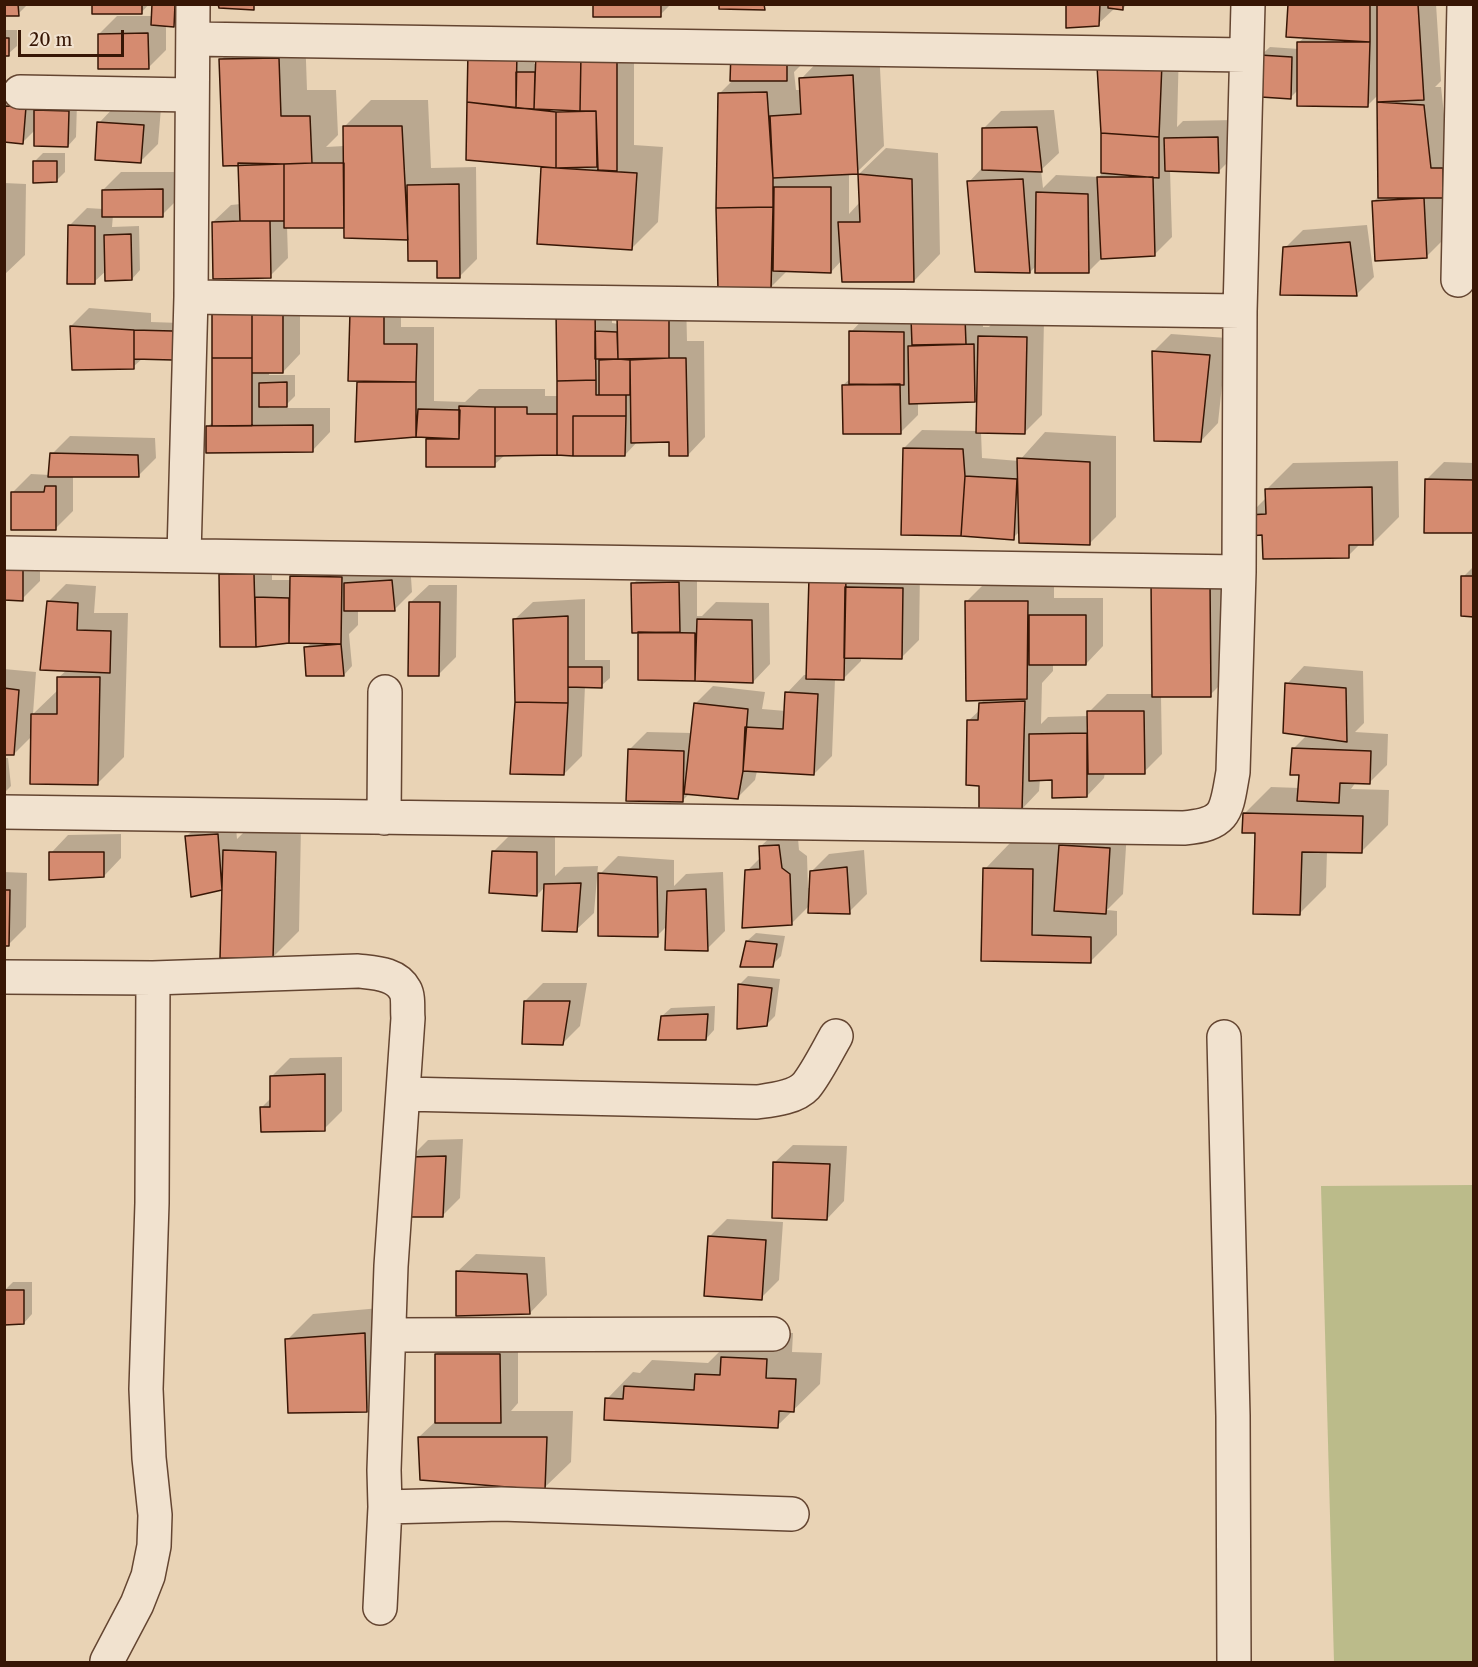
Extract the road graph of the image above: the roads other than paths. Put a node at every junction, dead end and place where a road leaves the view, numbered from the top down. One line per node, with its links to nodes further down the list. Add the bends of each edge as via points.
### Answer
1 (193, 4): 4 (street)
2 (1248, 4): 5 (street)
3 (1464, 4): 8 (street)
4 (194, 39): 5 (street); 7 (street)
5 (1246, 55): 10 (street)
6 (20, 92): 7 (street)
7 (192, 94): 9 (street)
8 (1458, 280)
9 (190, 297): 10 (street); 12 (street)
10 (1240, 311): 13 (street)
11 (4, 553): 12 (street)
12 (184, 555): 13 (street)
13 (1239, 572): 16 (street, via 1233,772 1223,813 1214,823 1184,828)
14 (385, 692): 16 (street)
15 (4, 812): 16 (street)
16 (384, 818)
17 (4, 977): 18 (street)
18 (153, 978): 21 (street, via 358,971 395,979 405,990 408,1018); 27 (street, via 147,1389 154,1546 137,1604)
19 (836, 1036): 21 (street, via 806,1086 767,1101)
20 (1224, 1037): 28 (street)
21 (403, 1094): 23 (street)
22 (773, 1334): 23 (street)
23 (389, 1335): 24 (street)
24 (385, 1507): 25 (street, via 501,1504); 26 (street)
25 (792, 1514)
26 (380, 1608)
27 (107, 1661)
28 (1234, 1662)

